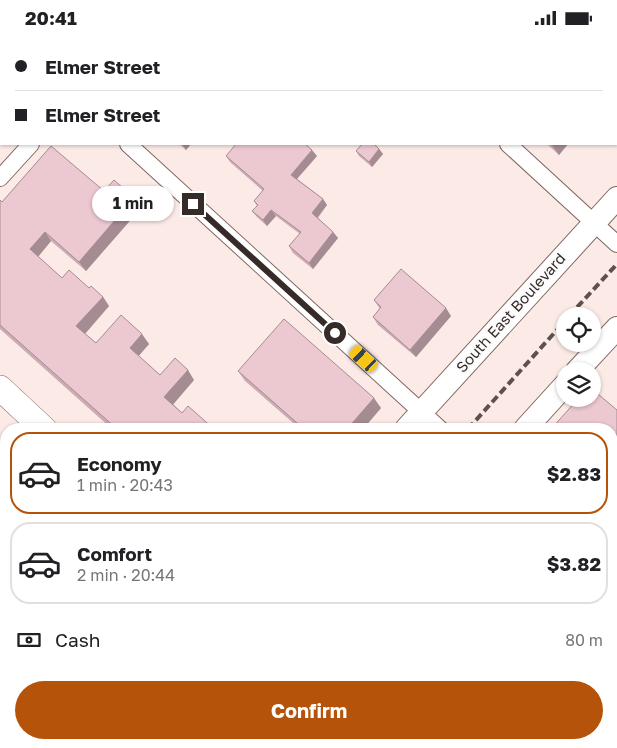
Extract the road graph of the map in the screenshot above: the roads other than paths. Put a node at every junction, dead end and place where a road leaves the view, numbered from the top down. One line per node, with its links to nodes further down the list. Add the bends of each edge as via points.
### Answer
1 (30, 145): 4 (street)
2 (129, 145): 12 (street)
3 (509, 145): 6 (street)
4 (0, 178)
5 (617, 198): 6 (main road, South East Boulevard)
6 (594, 223): 7 (street); 12 (main road, South East Boulevard)
7 (617, 244)
8 (617, 328): 9 (main road)
9 (586, 362)
10 (0, 388): 13 (main road)
11 (556, 395): 16 (main road)
12 (421, 412): 14 (main road, South East Boulevard); 15 (street)
13 (38, 423)
14 (411, 423)
15 (433, 423)
16 (530, 423)

